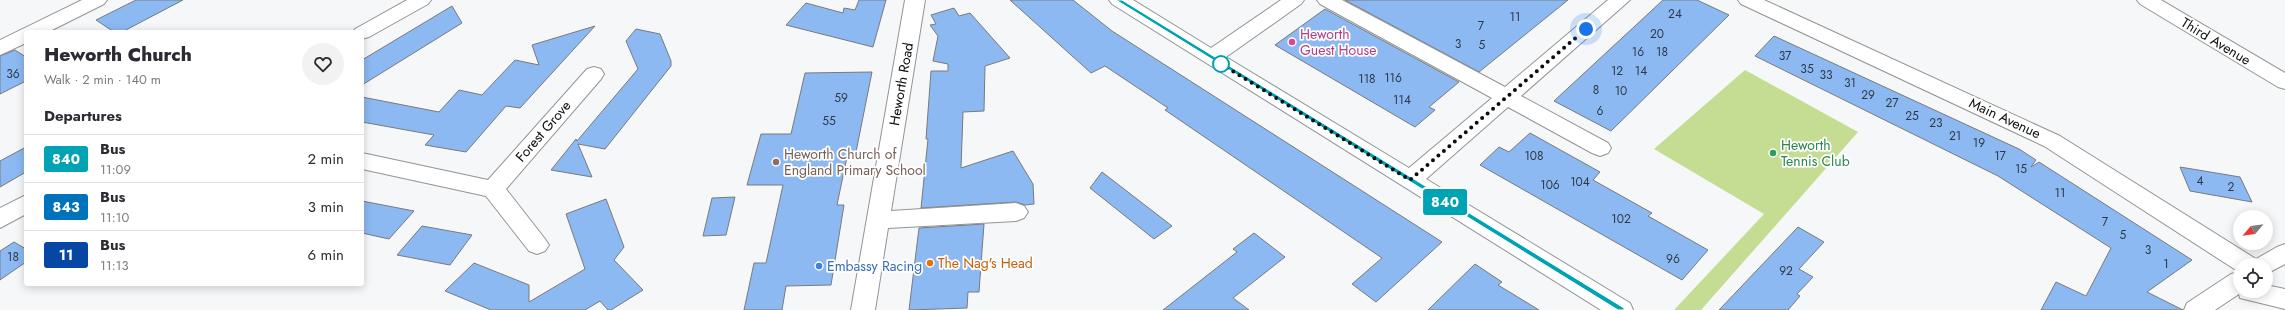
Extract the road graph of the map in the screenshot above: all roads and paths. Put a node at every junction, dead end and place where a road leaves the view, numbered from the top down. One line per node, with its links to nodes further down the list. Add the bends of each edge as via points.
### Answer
1 (97, 0): 10 (street)
2 (421, 0): 11 (street)
3 (915, 0): 25 (street, Heworth Road)
4 (1119, 0): 14 (street)
5 (1294, 0): 14 (street)
6 (1327, 0): 17 (street)
7 (1620, 0): 17 (street)
8 (1748, 0): 28 (street, Main Avenue, via 2052,141)
9 (2147, 0): 16 (street, Third Avenue)
10 (36, 30)
11 (364, 32)
12 (24, 36): 13 (street)
13 (0, 48)
14 (1211, 58): 20 (street)
15 (594, 74): 21 (street, Forest Grove)
16 (2285, 82)
17 (1506, 97): 18 (street); 20 (street)
18 (1600, 148)
19 (364, 161): 21 (street)
20 (1410, 180): 34 (street)
21 (493, 189): 26 (street)
22 (24, 204): 24 (street)
23 (1016, 212): 25 (street)
24 (0, 219)
25 (878, 220): 33 (street, Heworth Road)
26 (537, 245)
27 (2285, 253): 29 (street)
28 (2236, 258)
29 (2273, 260)
30 (2233, 291): 35 (street)
31 (2273, 296): 32 (street)
32 (2285, 299)
33 (863, 310)
34 (1621, 310)
35 (2196, 310)

